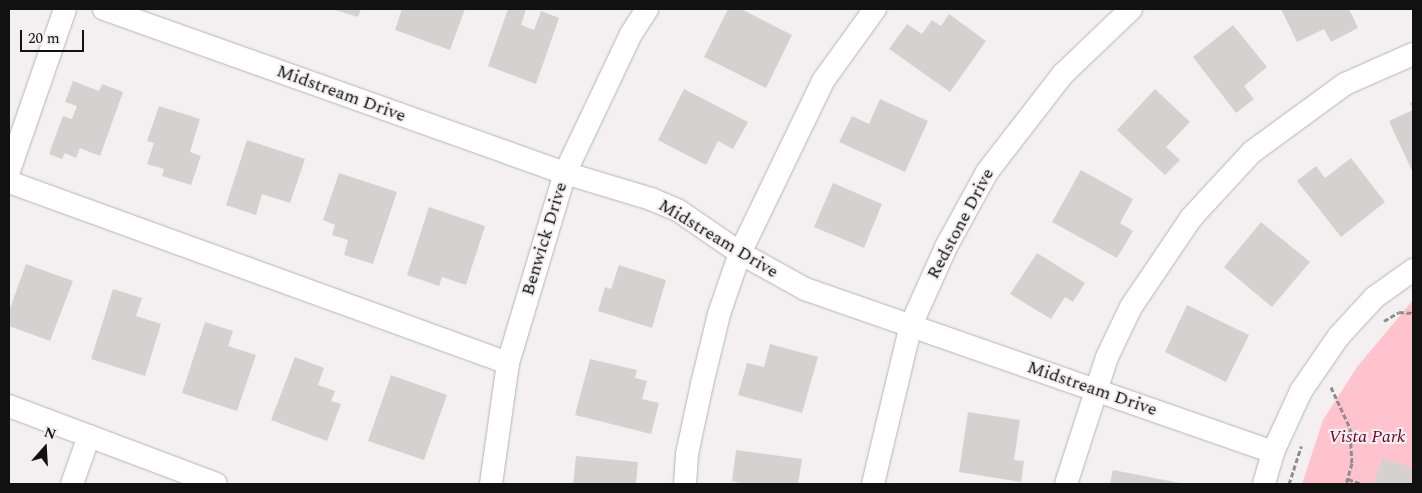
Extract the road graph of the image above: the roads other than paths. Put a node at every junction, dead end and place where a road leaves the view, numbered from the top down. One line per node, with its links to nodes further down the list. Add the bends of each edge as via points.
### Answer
1 (65, 9): 7 (street)
2 (104, 9): 8 (street, Midstream Drive)
3 (647, 9): 8 (street, Benwick Drive, via 631,34)
4 (875, 9): 10 (street, via 823,81)
5 (1131, 9): 12 (street, Redstone Drive, via 1063,74 987,172 946,247)
6 (1413, 54): 14 (street, via 1345,84 1252,152 1191,218 1131,307 1107,357)
7 (9, 171)
8 (565, 173): 10 (street, Midstream Drive, via 651,199 679,211); 13 (street, Benwick Drive)
9 (9, 182): 13 (street)
10 (740, 253): 12 (street, Midstream Drive, via 806,289); 21 (street, via 719,314 702,384 687,454)
11 (1413, 270): 17 (street, via 1375,297 1339,336 1301,391)
12 (911, 325): 14 (street, Midstream Drive); 22 (street, Redstone Drive)
13 (508, 362): 20 (street, Benwick Drive)
14 (1096, 390): 17 (street, Midstream Drive); 23 (street)
15 (9, 406): 16 (street)
16 (89, 436): 18 (street); 19 (street)
17 (1273, 452): 24 (street)
18 (72, 484)
19 (216, 484)
20 (491, 484)
21 (685, 484)
22 (873, 484)
23 (1066, 484)
24 (1264, 484)

